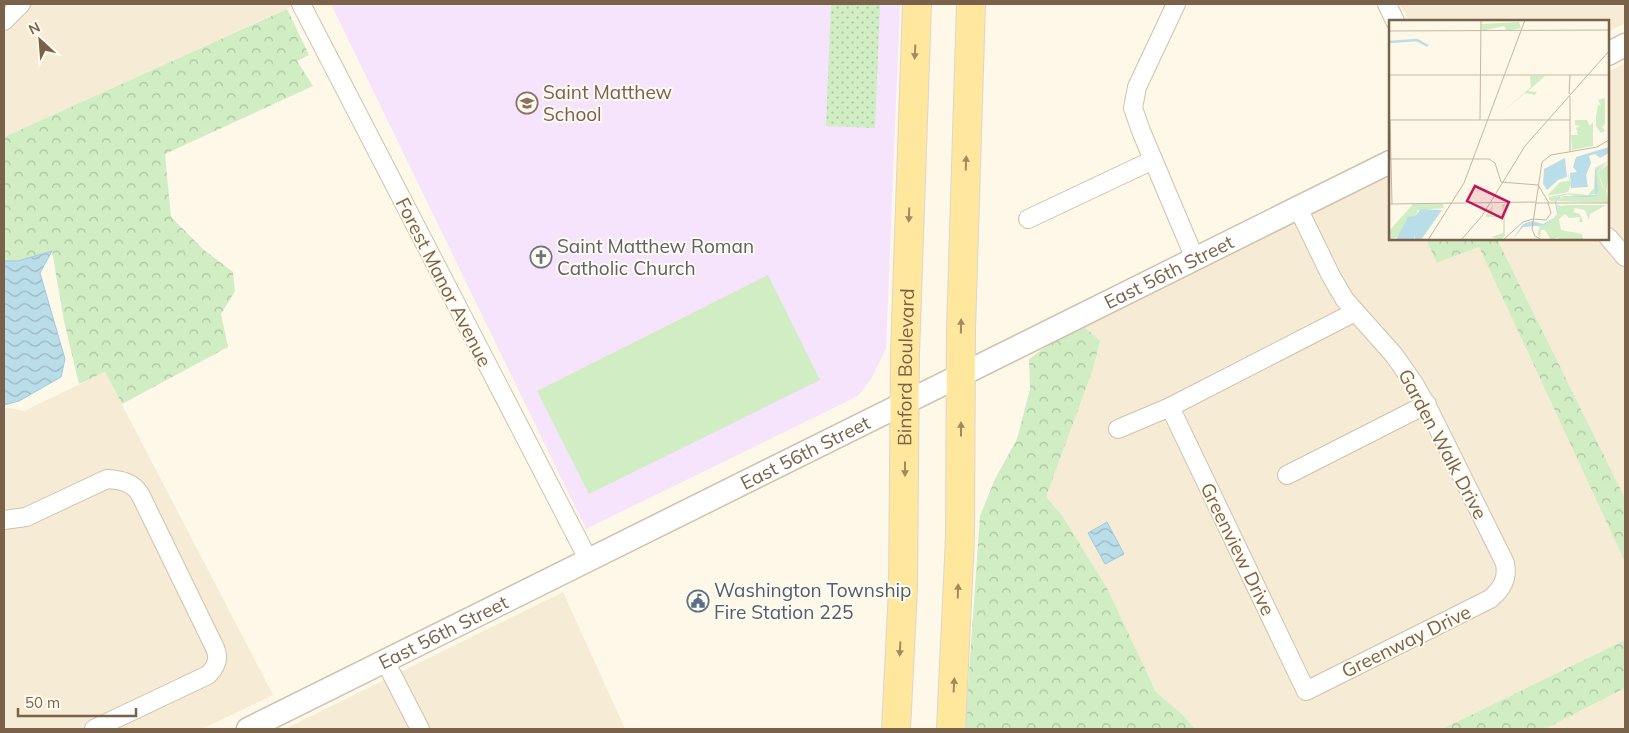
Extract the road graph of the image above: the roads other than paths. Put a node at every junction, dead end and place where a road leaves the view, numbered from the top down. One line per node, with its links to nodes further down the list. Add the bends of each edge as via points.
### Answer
1 (21, 4): 8 (street)
2 (301, 4): 26 (street, Forest Manor Avenue)
3 (918, 4): 20 (main road, Binford Boulevard, one-way to 20)
4 (971, 4): 19 (main road, one-way to 4)
5 (1176, 4): 11 (street, via 1137,87 1133,108)
6 (1387, 4): 7 (street)
7 (1395, 20)
8 (4, 21)
9 (1625, 45): 10 (street)
10 (1609, 53)
11 (1153, 160): 14 (street); 17 (street)
12 (1389, 162): 13 (street, East 56th Street)
13 (1298, 208): 17 (street, East 56th Street); 18 (street, Garden Walk Drive, via 1339,291)
14 (1028, 219)
15 (1609, 238): 16 (street)
16 (1625, 257)
17 (1195, 259): 19 (street, East 56th Street)
18 (1355, 312): 21 (street, Garden Walk Drive, via 1394,355); 22 (street)
19 (960, 375): 20 (street, East 56th Street); 34 (main road, one-way to 19, via 960,537)
20 (904, 402): 26 (street, East 56th Street); 33 (main road, Binford Boulevard, one-way to 33, via 903,580)
21 (1427, 404): 24 (street); 27 (street, Garden Walk Drive, via 1505,563 1506,578)
22 (1170, 408): 23 (street); 29 (street, Greenview Drive)
23 (1118, 429)
24 (1286, 475)
25 (4, 520): 30 (street, via 26,517 108,479 122,480 134,486 217,651 215,668 208,675)
26 (588, 559): 28 (street, East 56th Street)
27 (1502, 587): 29 (street, Greenway Drive, via 1490,599)
28 (385, 661): 31 (street, East 56th Street); 32 (street)
29 (1306, 691)
30 (94, 729)
31 (248, 729)
32 (420, 729)
33 (896, 729)
34 (951, 729)

